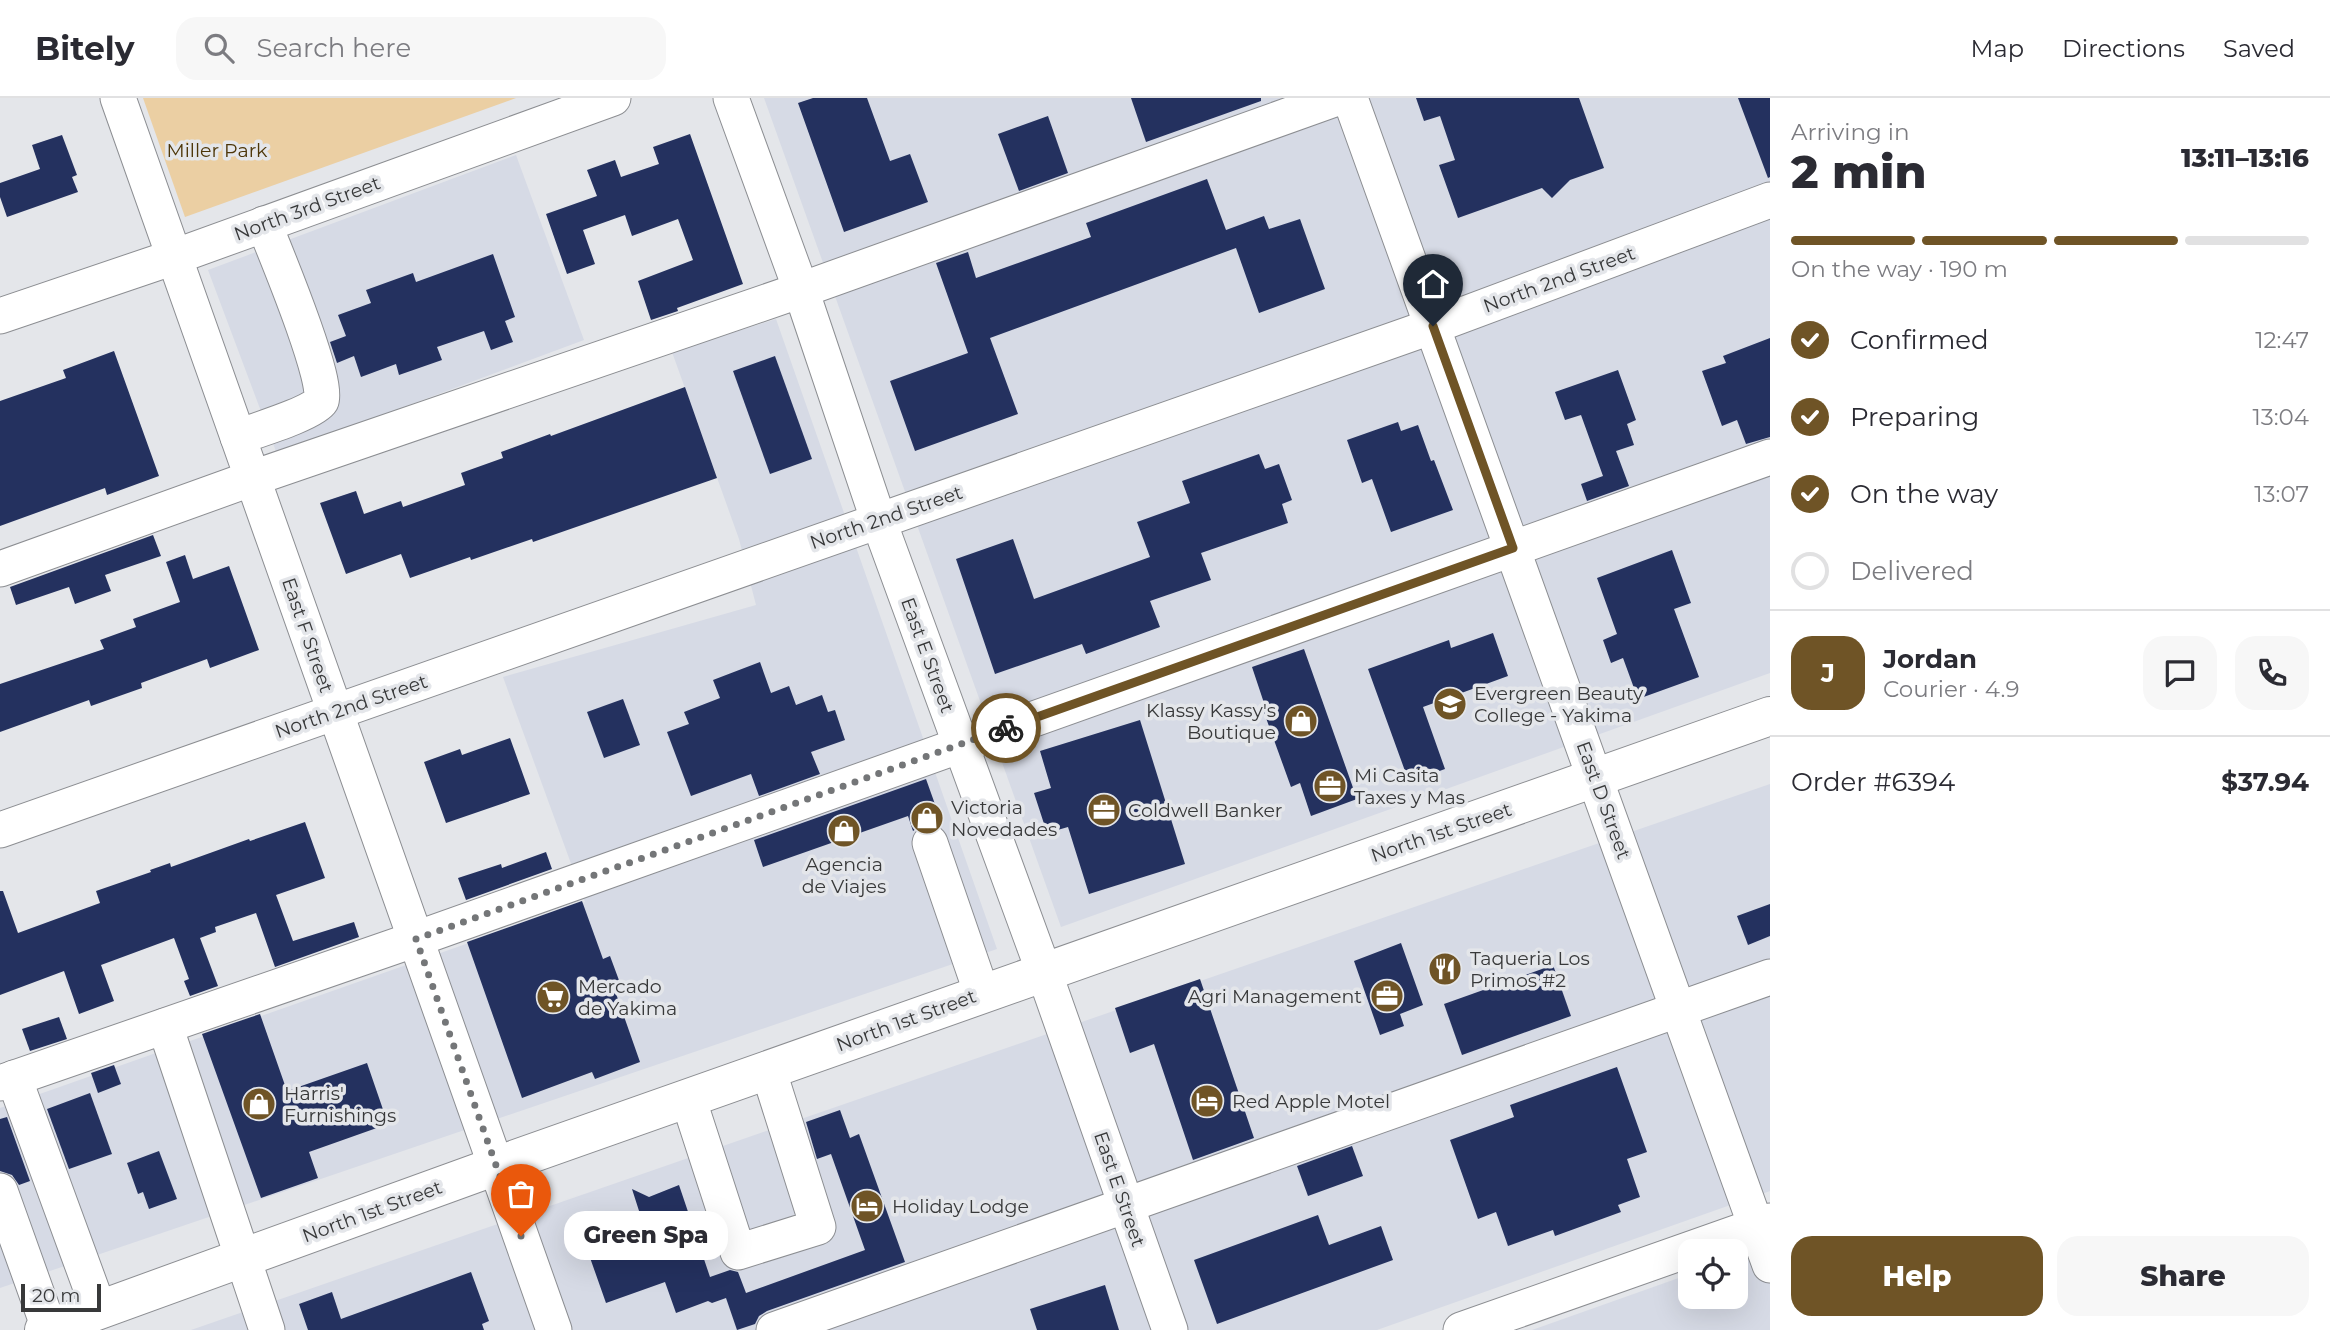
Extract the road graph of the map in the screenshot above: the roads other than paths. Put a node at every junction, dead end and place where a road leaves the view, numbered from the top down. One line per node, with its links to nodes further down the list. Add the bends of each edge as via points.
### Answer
1 (118, 98): 8 (street, East F Street)
2 (613, 98): 7 (street, North 3rd Street)
3 (731, 98): 9 (street, East E Street)
4 (1337, 98): 9 (street)
5 (1350, 98): 11 (street, East D Street)
6 (1770, 200): 11 (street, North 2nd Street)
7 (264, 224): 8 (street, North 3rd Street); 12 (street, via 306,334 322,387 321,401 311,410)
8 (174, 257): 10 (street, North 3rd Street); 12 (street, East F Street)
9 (801, 290): 14 (street); 15 (street, East E Street)
10 (0, 316)
11 (1433, 326): 15 (street, North 2nd Street); 16 (street, East D Street)
12 (238, 437): 14 (street, East F Street)
13 (1770, 457): 16 (street)
14 (253, 478): 17 (street); 18 (street, East F Street)
15 (878, 519): 18 (street, North 2nd Street); 20 (street, East E Street)
16 (1513, 548): 20 (street); 21 (street, East D Street)
17 (0, 569)
18 (335, 712): 22 (street, North 2nd Street); 24 (street, East F Street)
19 (1770, 716): 21 (main road, North 1st Street)
20 (961, 744): 24 (street); 25 (street, East E Street)
21 (1596, 778): 25 (main road, North 1st Street); 28 (street, East D Street)
22 (0, 830)
23 (930, 844): 27 (street)
24 (416, 939): 29 (street); 33 (street, East F Street)
25 (1044, 972): 27 (main road, North 1st Street); 35 (street, East E Street)
26 (1770, 977): 28 (street)
27 (982, 994): 30 (main road, North 1st Street)
28 (1679, 1009): 35 (street); 36 (street, East D Street)
29 (165, 1026): 31 (street); 37 (street)
30 (768, 1069): 32 (main road, North 1st Street); 32 (street, via 818,1227 738,1252)
31 (7, 1081): 39 (street)
32 (688, 1098): 33 (main road, North 1st Street)
33 (496, 1166): 37 (main road, North 1st Street); 42 (street, East F Street)
34 (0, 1191): 40 (street)
35 (1127, 1207): 43 (street); 44 (street, East E Street)
36 (1763, 1224): 38 (street, East D Street); 45 (street)
37 (242, 1258): 39 (main road, North 1st Street); 41 (street)
38 (1770, 1265)
39 (99, 1310): 40 (main road, North 1st Street)
40 (51, 1329)
41 (267, 1330)
42 (554, 1330)
43 (774, 1330)
44 (1170, 1330)
45 (1461, 1330)

